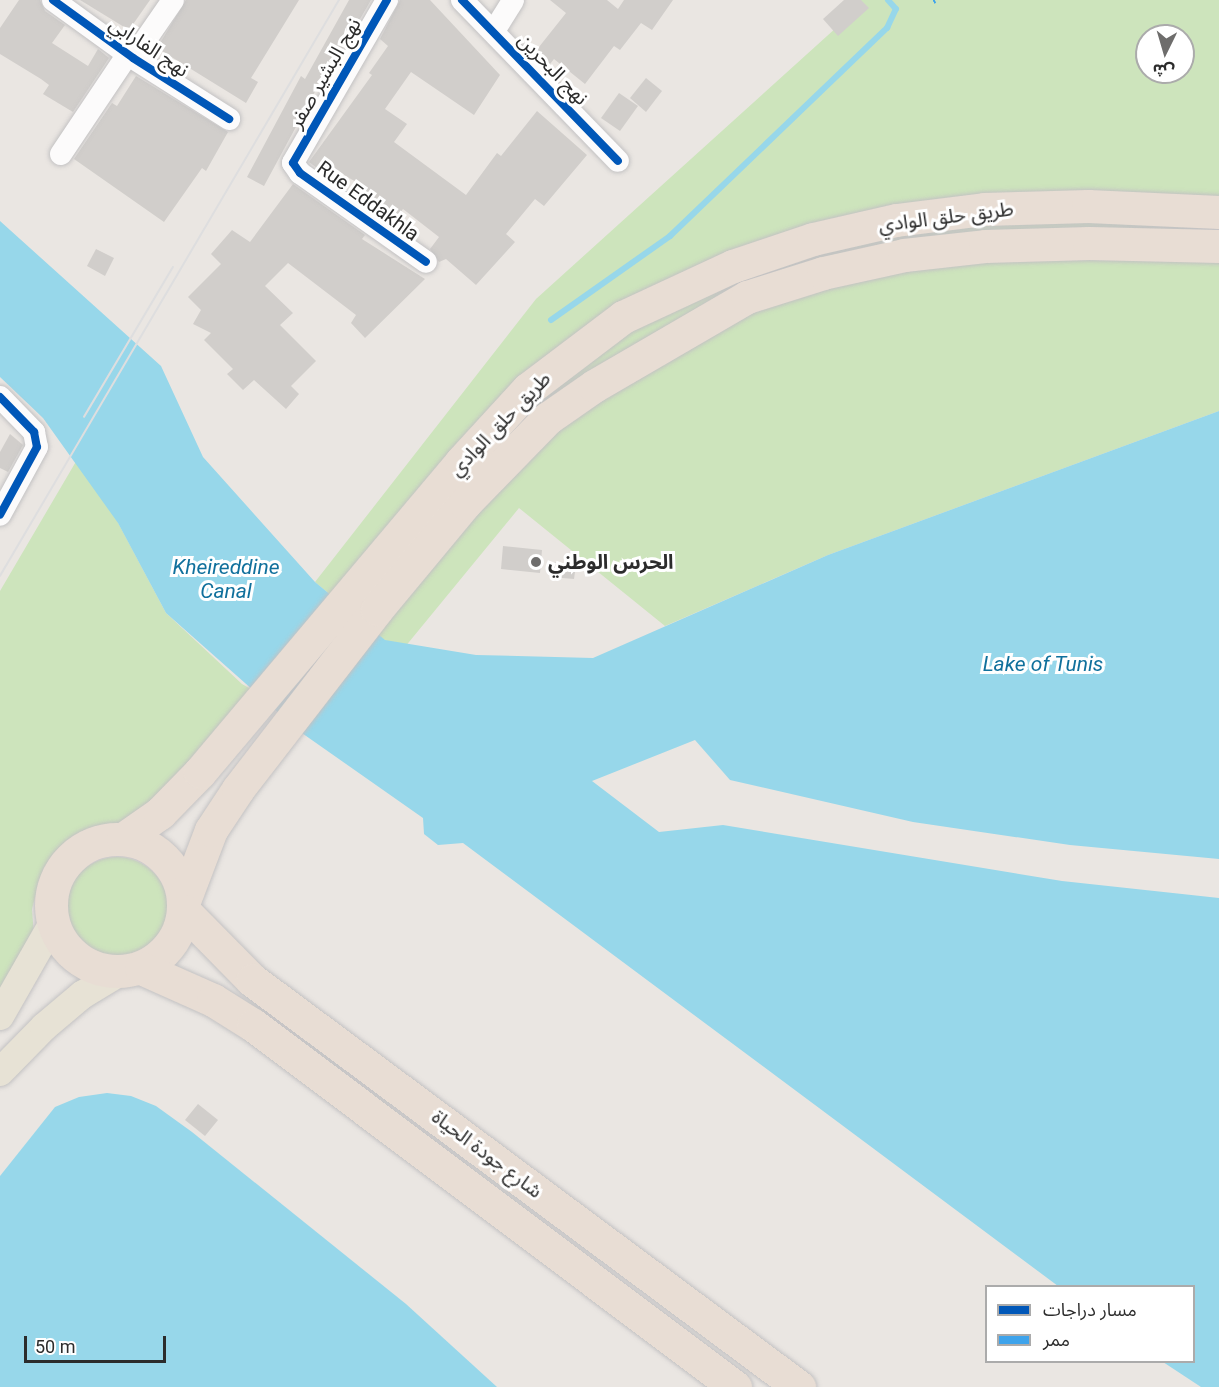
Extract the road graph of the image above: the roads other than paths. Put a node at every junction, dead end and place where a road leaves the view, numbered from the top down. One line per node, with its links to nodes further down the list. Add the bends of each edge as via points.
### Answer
1 (53, 0): 7 (street, نهج الفارابي)
2 (173, 0): 7 (street)
3 (387, 0): 11 (street, نهج البشير صفر)
4 (462, 0): 6 (street, نهج البحرين)
5 (513, 0): 6 (street)
6 (494, 31): 10 (street, نهج البحرين)
7 (131, 56): 8 (street, نهج الفارابي); 9 (street)
8 (229, 119)
9 (61, 154)
10 (618, 161)
11 (293, 163): 14 (street, Rue Eddakhla, via 300,173)
12 (1219, 212): 17 (highway, طريق حلق الوادي, via 1089,206 984,209 896,220 813,239 733,266 623,317 528,389)
13 (1219, 246): 17 (highway, طريق حلق الوادي, via 985,246 904,255 823,273 747,297 594,386 548,418)
14 (426, 262)
15 (0, 397): 16 (street, via 34,432 36,452)
16 (0, 515)
17 (365, 599): 18 (highway, طريق حلق الوادي, via 177,797); 19 (highway, طريق حلق الوادي, via 275,741 211,830)
18 (123, 839): 19 (highway, via 146,845 165,859 178,878); 20 (highway, via 102,840 82,848 66,862 53,891)
19 (184, 906): 21 (highway, via 171,946); 25 (highway, شارع جودة الحياة, via 252,980)
20 (53, 923): 21 (highway, via 62,943 78,959 98,969); 22 (main road)
21 (130, 970): 23 (main road, via 82,995); 24 (highway, شارع جودة الحياة, via 205,996 253,1024)
22 (0, 1016)
23 (0, 1072)
24 (735, 1387)
25 (799, 1387)

